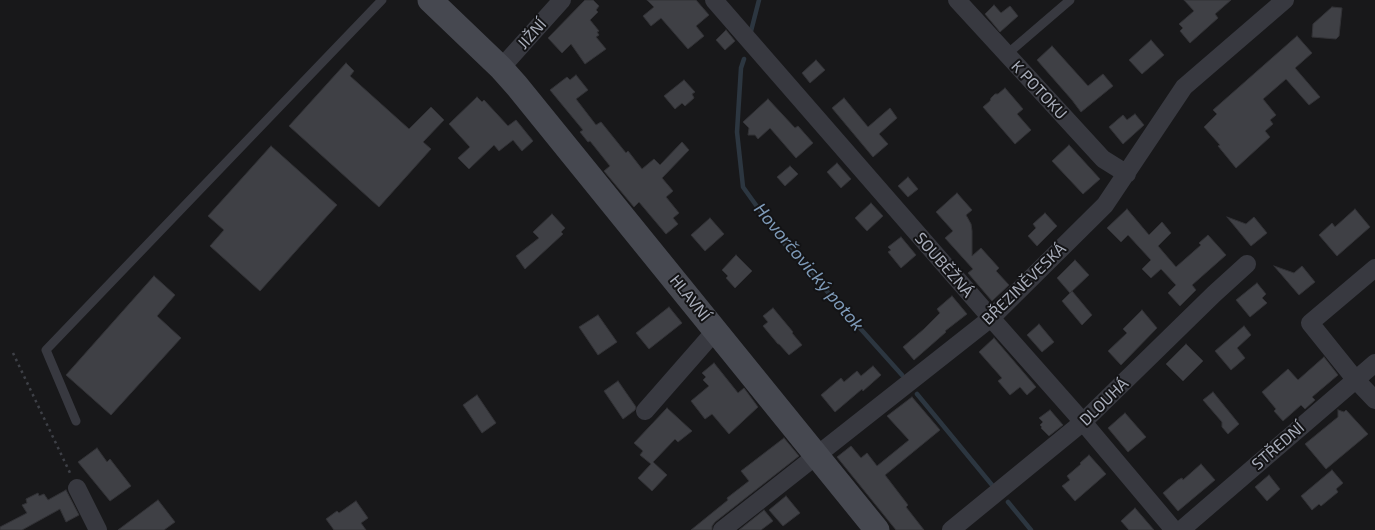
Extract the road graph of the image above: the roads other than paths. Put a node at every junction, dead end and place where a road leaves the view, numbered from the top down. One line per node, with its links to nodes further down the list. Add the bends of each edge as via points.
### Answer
1 (382, 0): 19 (lane, via 46,350)
2 (430, 0): 9 (street, HLAVNÍ)
3 (562, 0): 9 (street, JIŽNÍ)
4 (714, 0): 13 (street, SOUBĚŽNÁ)
5 (957, 0): 8 (street, K POTOKU)
6 (1070, 0): 8 (lane)
7 (1285, 0): 10 (street, BŘEZINĚVESKÁ, via 1184,87)
8 (1006, 55): 10 (street, K POTOKU, via 1103,159)
9 (501, 68): 14 (street, HLAVNÍ)
10 (1127, 174): 13 (street, BŘEZINĚVESKÁ, via 1105,205)
11 (1247, 264): 20 (street, DLOUHÁ)
12 (1375, 268): 16 (street, via 1310,323)
13 (991, 318): 20 (street, SOUBĚŽNÁ); 21 (street, BŘEZINĚVESKÁ)
14 (716, 330): 18 (street); 21 (street, HLAVNÍ)
15 (1375, 363): 16 (street, STŘEDNÍ)
16 (1356, 379): 17 (street); 28 (street, STŘEDNÍ)
17 (1375, 400)
18 (645, 411)
19 (76, 421)
20 (1084, 422): 26 (street, DLOUHÁ); 27 (street, SOUBĚŽNÁ)
21 (817, 456): 24 (street, BŘEZINĚVESKÁ); 25 (street, HLAVNÍ)
22 (77, 488): 23 (street)
23 (98, 530)
24 (722, 530)
25 (877, 530)
26 (950, 530)
27 (1174, 530)
28 (1181, 530)

